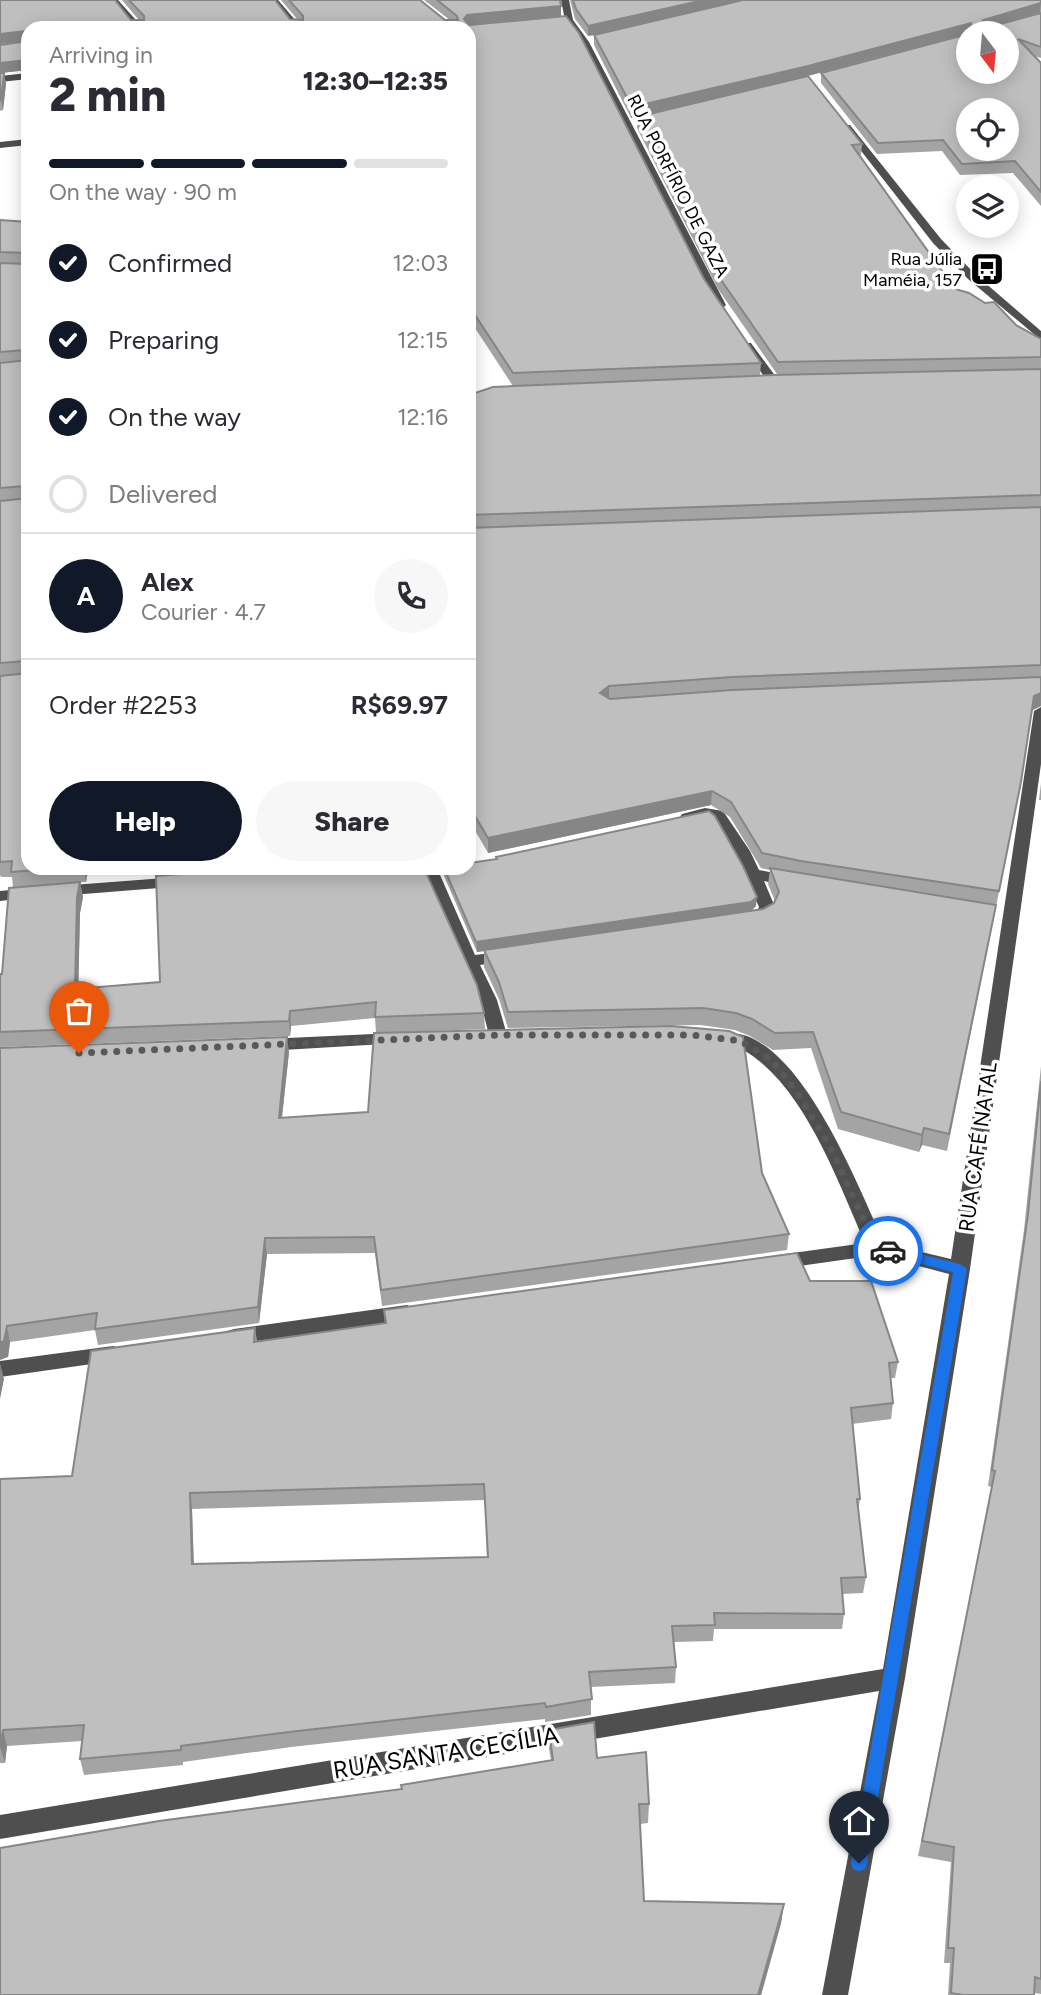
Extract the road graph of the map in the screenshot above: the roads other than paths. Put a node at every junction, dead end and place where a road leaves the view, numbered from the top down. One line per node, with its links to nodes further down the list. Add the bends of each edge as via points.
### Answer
1 (114, 0): 4 (street)
2 (274, 0): 5 (street)
3 (565, 0): 7 (street, RUA PORFÍRIO DE GAZA, via 564,20)
4 (133, 21)
5 (292, 21)
6 (596, 39): 7 (street)
7 (585, 42): 10 (street, RUA PORFÍRIO DE GAZA)
8 (21, 77): 9 (street)
9 (0, 79)
10 (615, 101): 11 (street); 14 (street, RUA PORFÍRIO DE GAZA)
11 (635, 108)
12 (835, 113): 18 (street, via 937,241)
13 (641, 121): 14 (street)
14 (627, 125): 17 (street, RUA PORFÍRIO DE GAZA)
15 (21, 143): 16 (street)
16 (0, 145)
17 (724, 310)
18 (1041, 337)
19 (744, 340): 20 (street)
20 (773, 381): 21 (street); 22 (street)
21 (786, 381)
22 (759, 382)
23 (1041, 711): 39 (street, RUA CAFÉ NATAL, via 1004,915)
24 (678, 819): 25 (street, via 717,814)
25 (752, 874): 28 (street); 30 (street, via 764,896 764,914)
26 (432, 875): 32 (street)
27 (197, 880): 29 (street)
28 (812, 886)
29 (0, 896)
30 (730, 923)
31 (526, 953): 32 (street)
32 (470, 961): 33 (street, via 493,1007)
33 (498, 1035)
34 (704, 1036): 37 (street, via 741,1041 770,1059 797,1092 829,1145)
35 (415, 1038): 36 (street)
36 (252, 1046)
37 (877, 1248): 38 (street); 39 (street)
38 (754, 1265)
39 (960, 1269): 44 (street, RUA CAFÉ NATAL)
40 (425, 1311): 41 (street)
41 (219, 1339)
42 (137, 1350): 43 (street)
43 (0, 1369)
44 (893, 1678): 45 (street, RUA SANTA CECÍLIA); 46 (street, RUA CAFÉ NATAL)
45 (0, 1827)
46 (835, 1995)

